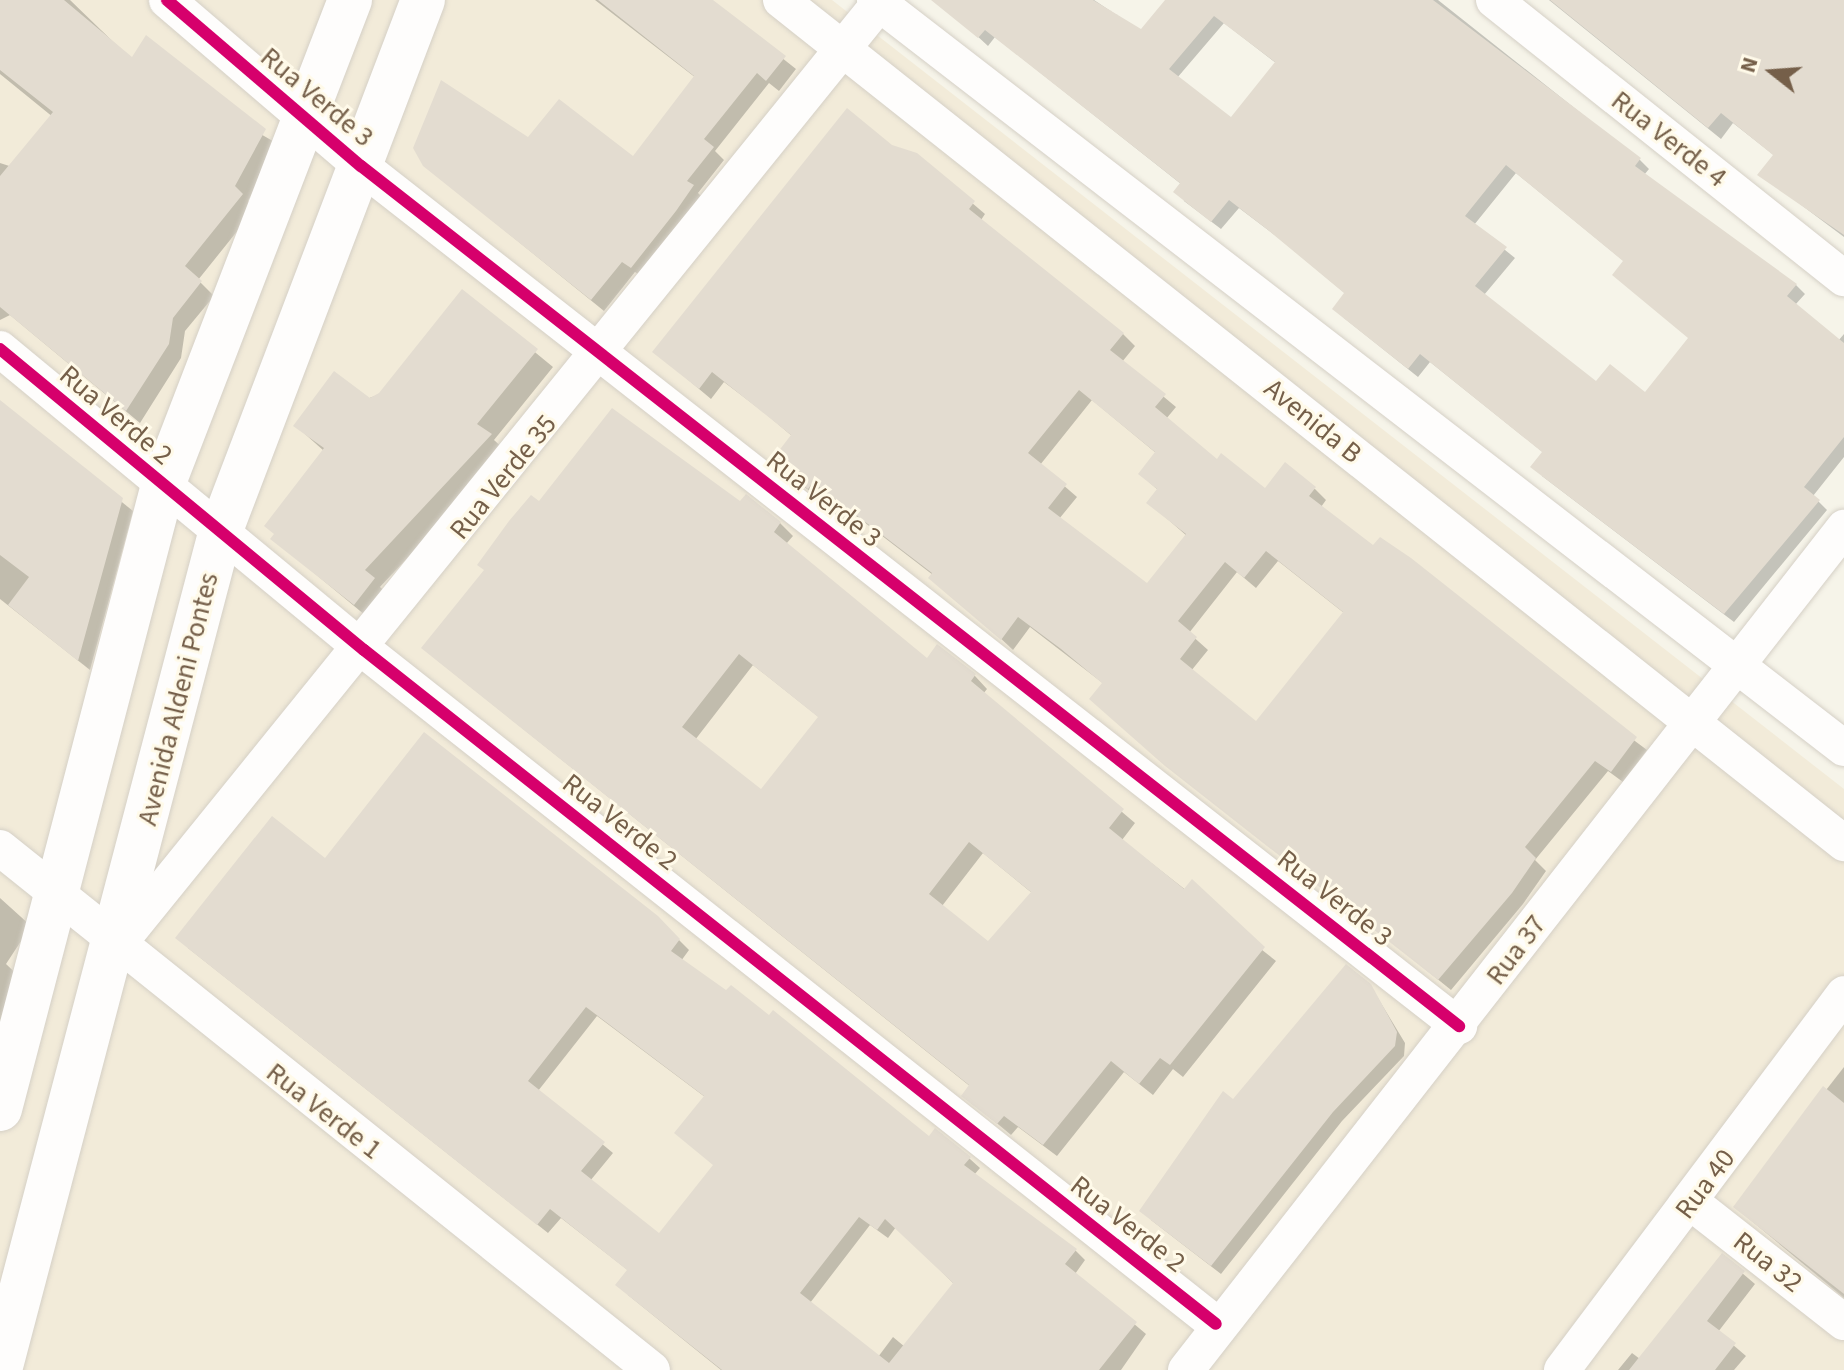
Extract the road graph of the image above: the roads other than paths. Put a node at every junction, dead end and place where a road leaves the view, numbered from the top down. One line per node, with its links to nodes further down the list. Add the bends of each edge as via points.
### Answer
1 (167, 0): 8 (street, Rua Verde 3)
2 (350, 0): 8 (main road)
3 (423, 0): 9 (main road, Avenida Aldeni Pontes)
4 (781, 0): 7 (street, Avenida B)
5 (1494, 0): 10 (street, Rua Verde 4)
6 (879, 1): 7 (street, Rua Verde 35); 17 (street)
7 (847, 51): 12 (street, Rua Verde 35); 18 (street, Avenida B)
8 (304, 121): 9 (street, Rua Verde 3); 13 (main road)
9 (361, 166): 12 (street, Rua Verde 3); 15 (main road, Avenida Aldeni Pontes)
10 (1844, 278)
11 (0, 349): 13 (street, Rua Verde 2)
12 (601, 355): 16 (street, Rua Verde 35); 25 (street, Rua Verde 3)
13 (163, 485): 15 (street, Rua Verde 2); 22 (main road)
14 (1844, 528): 17 (street, Rua 37)
15 (221, 530): 16 (street, Rua Verde 2); 23 (main road, Avenida Aldeni Pontes)
16 (364, 650): 23 (street, Rua Verde 35); 29 (street, Rua Verde 2)
17 (1739, 664): 18 (street, Rua 37); 19 (street)
18 (1688, 720): 20 (street, Avenida B); 25 (street, Rua 37)
19 (1844, 748)
20 (1844, 843)
21 (0, 848): 22 (street, Rua Verde 1)
22 (57, 896): 23 (street, Rua Verde 1); 26 (main road)
23 (116, 947): 30 (main road, Avenida Aldeni Pontes); 31 (street, Rua Verde 1)
24 (1844, 994): 27 (street, Rua 40)
25 (1459, 1026): 29 (street, Rua 37)
26 (0, 1109)
27 (1692, 1203): 28 (street, Rua 32); 33 (street, Rua 40)
28 (1844, 1322)
29 (1216, 1324): 32 (street, Rua 37)
30 (0, 1370)
31 (652, 1370)
32 (1186, 1370)
33 (1562, 1370)

